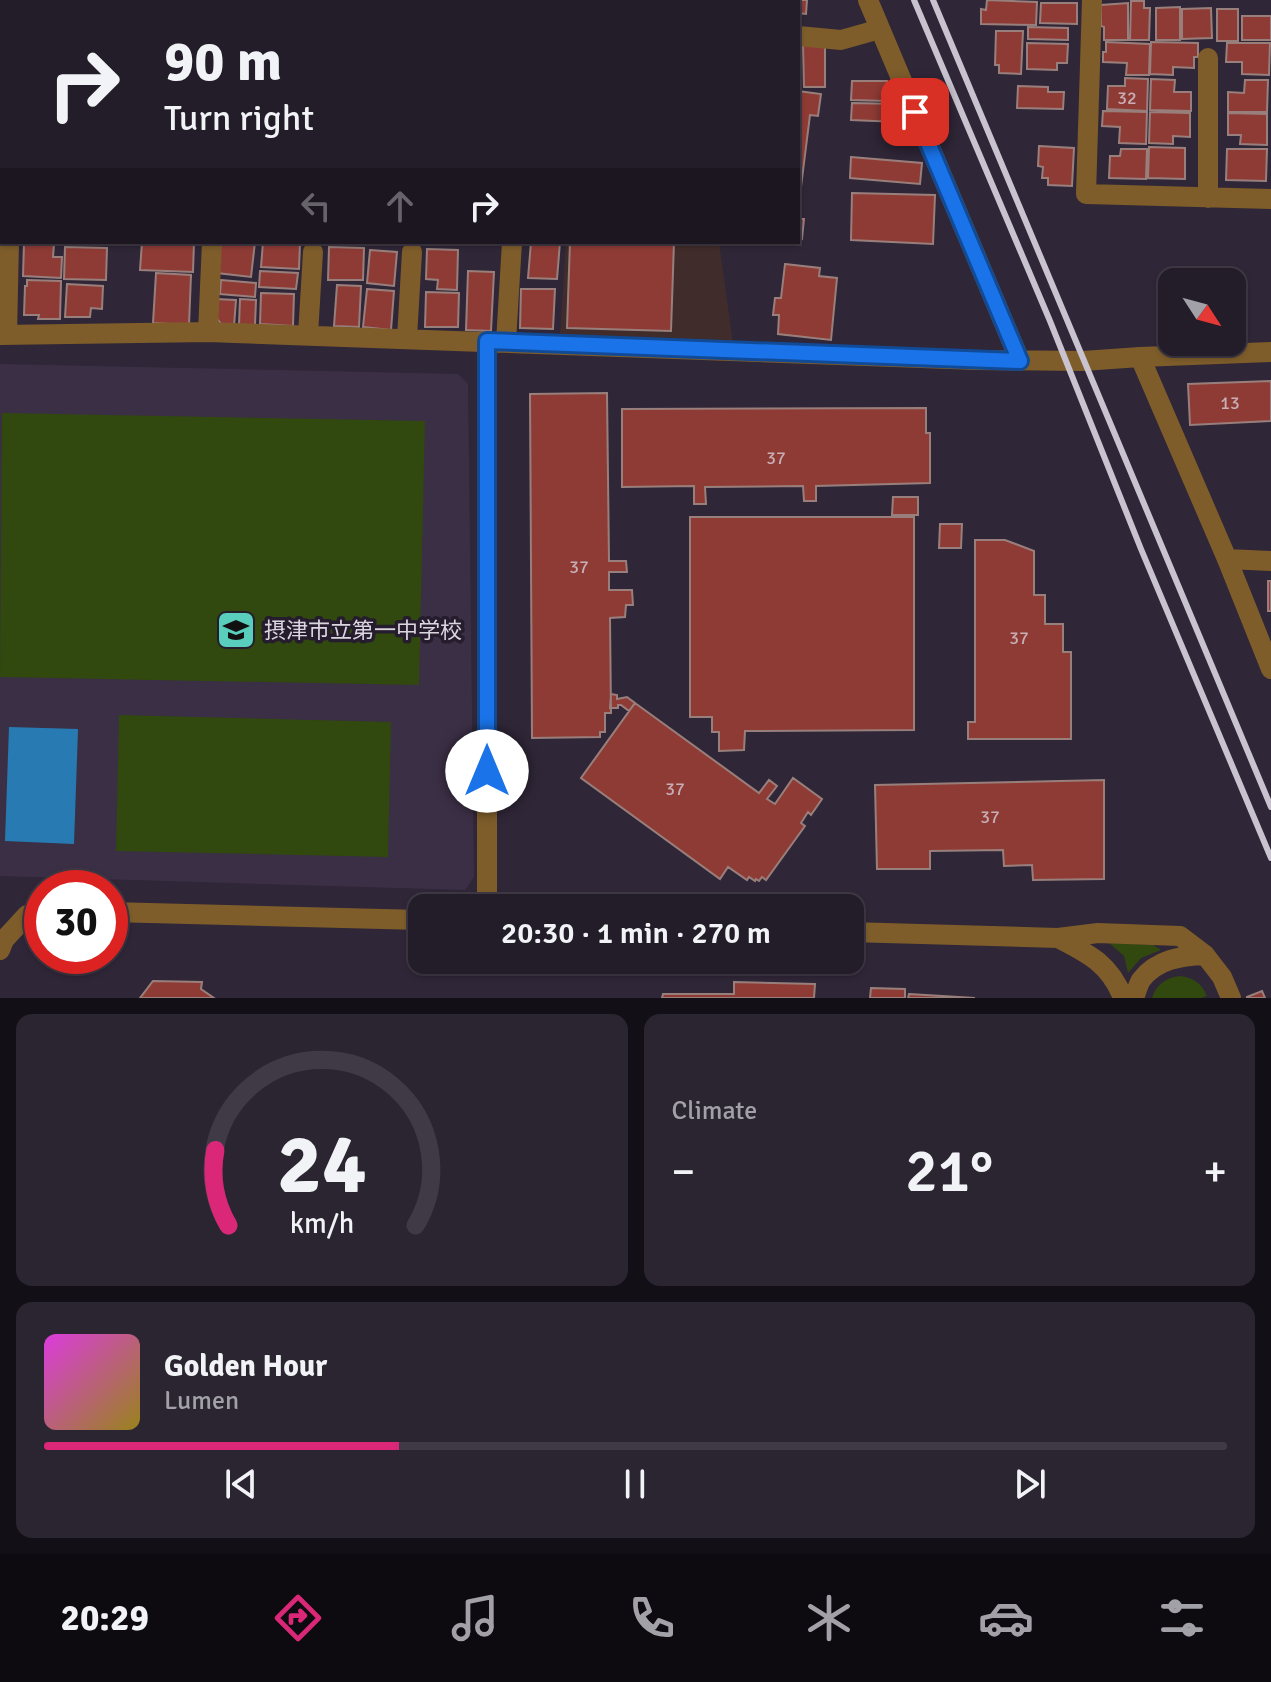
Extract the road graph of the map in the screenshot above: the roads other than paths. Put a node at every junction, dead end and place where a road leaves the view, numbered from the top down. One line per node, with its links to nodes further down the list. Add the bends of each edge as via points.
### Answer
1 (868, 0): 3 (street)
2 (1092, 0): 6 (street, via 1086,194)
3 (880, 29): 4 (street, via 841,40); 20 (street)
4 (800, 36)
5 (1208, 58): 6 (street)
6 (1208, 198): 7 (street)
7 (1271, 199)
8 (9, 244): 14 (street)
9 (212, 244): 13 (street)
10 (512, 244): 17 (street)
11 (313, 252): 15 (street)
12 (412, 252): 16 (street)
13 (208, 332): 14 (street); 15 (street)
14 (3, 335)
15 (308, 335): 16 (street)
16 (407, 338): 17 (street)
17 (497, 341): 20 (street); 24 (street)
18 (1271, 352): 19 (street)
19 (1140, 357): 20 (street); 21 (street)
20 (1020, 361)
21 (1227, 559): 22 (street); 23 (street)
22 (1271, 561)
23 (1271, 669)
24 (487, 894)
25 (128, 912): 27 (street)
26 (24, 918): 30 (street)
27 (408, 920)
28 (864, 932): 29 (street)
29 (1058, 938): 31 (street, via 1098,933 1180,936); 32 (street, via 1107,969)
30 (0, 950)
31 (1205, 955): 33 (street, via 1161,963 1140,980); 34 (street)
32 (1123, 998)
33 (1134, 998)
34 (1231, 998)

